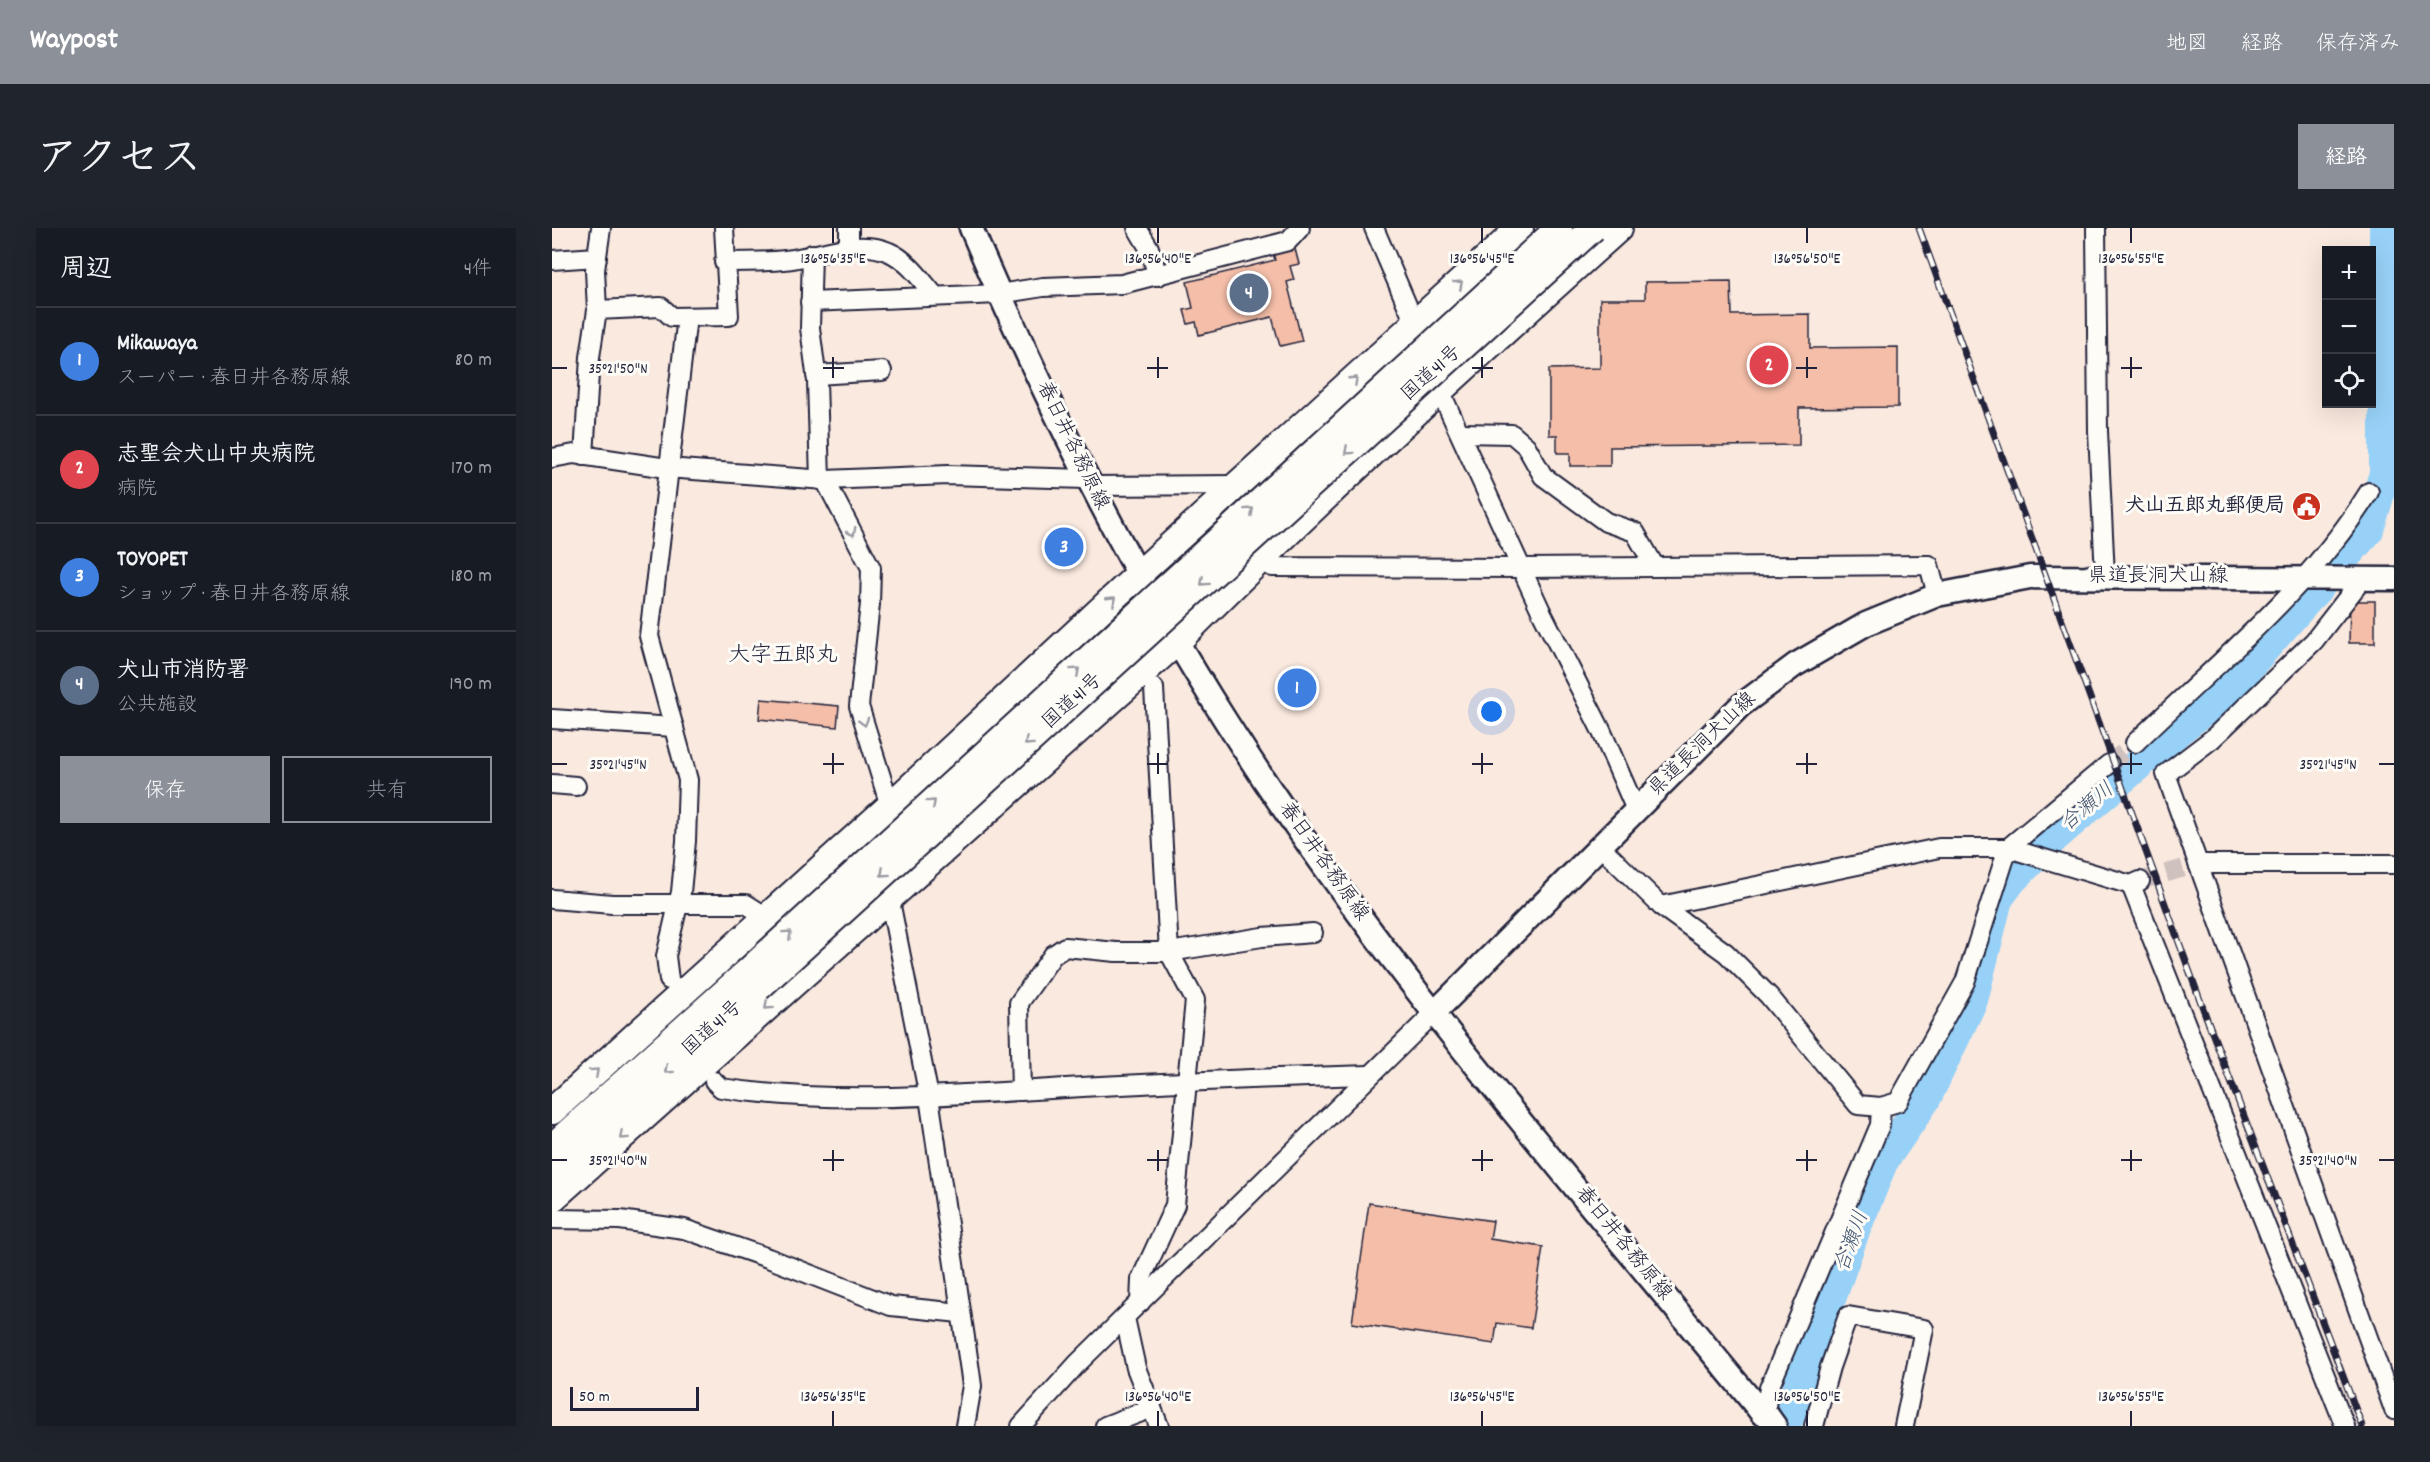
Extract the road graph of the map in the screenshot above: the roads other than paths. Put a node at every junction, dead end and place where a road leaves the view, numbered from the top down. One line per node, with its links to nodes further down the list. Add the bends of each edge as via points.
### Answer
1 (601, 228): 15 (street)
2 (724, 228): 17 (street)
3 (849, 228): 13 (street)
4 (971, 228): 19 (main road, 春日井各務原線)
5 (1137, 228): 18 (street)
6 (1300, 228): 18 (street, via 1288,241)
7 (1374, 228): 24 (street)
8 (1520, 228): 24 (highway, one-way to 8)
9 (1559, 228): 67 (highway, 国道41号, one-way to 9, bridge)
10 (1593, 228): 67 (highway, 国道41号, one-way to 67, bridge)
11 (1618, 228): 27 (highway)
12 (2096, 228): 40 (street)
13 (849, 248): 14 (street); 20 (street, via 872,247 901,258)
14 (812, 254): 17 (street); 21 (street)
15 (597, 257): 16 (street); 22 (street)
16 (552, 260)
17 (724, 262): 23 (street, via 729,316)
18 (1158, 276): 19 (street, via 1122,284 1043,287)
19 (999, 294): 20 (street); 33 (main road, 春日井各務原線)
20 (935, 296): 21 (street)
21 (810, 302): 26 (street)
22 (597, 310): 23 (street, via 661,307 672,317); 29 (street)
23 (687, 317): 31 (street)
24 (1415, 324): 27 (street); 34 (highway, one-way to 24)
25 (882, 371): 26 (street)
26 (816, 375): 32 (street)
27 (1439, 389): 28 (street); 36 (highway)
28 (1460, 433): 37 (street, via 1512,434 1526,446 1543,476 1606,522 1635,532); 38 (street)
29 (584, 456): 30 (street); 31 (street)
30 (552, 458)
31 (667, 468): 32 (street); 48 (street, via 649,636)
32 (823, 480): 33 (street, via 948,475); 53 (street, one-way to 53, via 870,568 859,705)
33 (1088, 482): 34 (street); 39 (main road, 春日井各務原線)
34 (1240, 485): 39 (highway)
35 (2369, 492): 41 (street, via 2345,530)
36 (1260, 558): 38 (street, via 1272,567); 45 (highway)
37 (1655, 567): 38 (street); 44 (street, via 1929,565)
38 (1522, 568): 54 (street)
39 (1139, 574): 45 (main road, 春日井各務原線); 53 (highway, one-way to 39)
40 (2104, 576): 41 (main road, 県道長洞犬山線); 44 (main road, 県道長洞犬山線, via 2030,577)
41 (2305, 578): 42 (main road, 県道長洞犬山線); 49 (street)
42 (2363, 578): 43 (main road, 県道長洞犬山線); 57 (street, via 2290,665 2212,739 2166,774)
43 (2394, 579)
44 (1937, 595): 54 (main road, 県道長洞犬山線, via 1866,624 1795,665 1740,706)
45 (1178, 641): 59 (highway); 68 (main road, 春日井各務原線, via 1227,723 1328,870)
46 (1154, 688): 65 (street)
47 (552, 719): 48 (street)
48 (674, 727): 61 (street, via 688,780 681,892)
49 (2135, 743)
50 (2109, 764): 56 (street)
51 (552, 784): 52 (street)
52 (576, 786)
53 (890, 807): 63 (highway)
54 (1636, 810): 55 (main road, 県道長洞犬山線)
55 (1601, 847): 62 (street); 68 (main road, 県道長洞犬山線)
56 (2008, 848): 62 (street, via 1939,848); 74 (street, via 1965,982 1898,1102); 92 (street, via 2136,883)
57 (2198, 864): 58 (street); 84 (street)
58 (2394, 864)
59 (890, 896): 73 (street); 78 (highway, one-way to 78)
60 (552, 899): 61 (street)
61 (676, 905): 63 (street, via 746,904); 66 (street, via 666,956)
62 (1661, 906): 74 (street, via 1726,953 1769,996 1858,1105)
63 (767, 917): 75 (highway, one-way to 63)
64 (1313, 933): 65 (street)
65 (1169, 952): 71 (street, via 1195,1000); 72 (street, via 1065,947 1053,955 1019,1003)
66 (669, 980)
67 (751, 981): 76 (highway, 国道41号); 77 (highway, 国道41号, one-way to 77)
68 (1434, 1013): 69 (street); 85 (main road, 春日井各務原線)
69 (1369, 1076): 71 (street); 80 (street)
70 (714, 1081): 73 (street, via 722,1088 787,1094)
71 (1186, 1081): 72 (street); 80 (street, via 1175,1205 1141,1280)
72 (1021, 1091): 73 (street)
73 (929, 1097): 81 (street)
74 (1881, 1107): 85 (street, via 1880,1125 1768,1388)
75 (553, 1109)
76 (552, 1147)
77 (552, 1174)
78 (552, 1199)
79 (552, 1219): 81 (street, via 620,1220 676,1227 891,1306)
80 (1140, 1303): 82 (street)
81 (960, 1313): 86 (street, via 972,1386)
82 (1125, 1318): 83 (street, via 1136,1368); 87 (street)
83 (1152, 1408): 88 (street); 89 (street)
84 (2394, 1410)
85 (1765, 1420)
86 (965, 1426)
87 (1021, 1426)
88 (1104, 1426)
89 (1159, 1426)
90 (1814, 1426): 91 (street, via 1848,1316 1924,1329)
91 (1904, 1426)
92 (2346, 1426)

